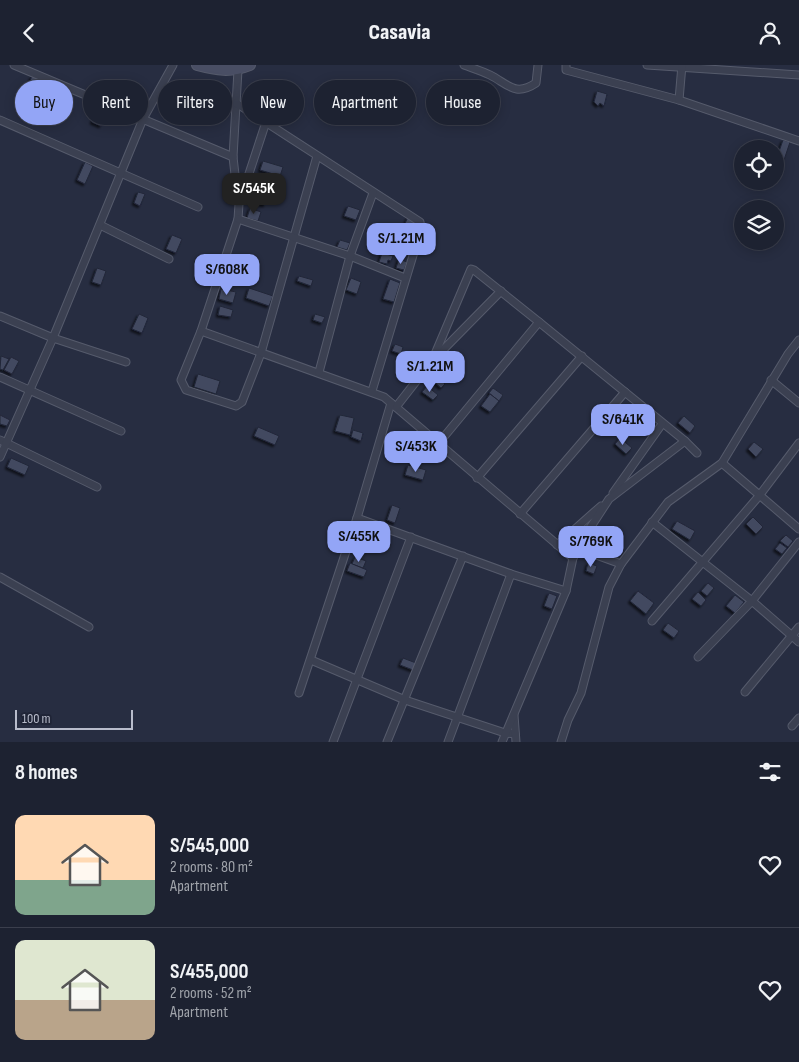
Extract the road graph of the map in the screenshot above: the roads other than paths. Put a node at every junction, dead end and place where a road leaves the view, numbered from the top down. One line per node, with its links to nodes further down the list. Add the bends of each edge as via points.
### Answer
1 (14, 65): 12 (street)
2 (173, 65): 16 (street)
3 (197, 65): 10 (street, via 220,71)
4 (250, 65): 10 (street)
5 (464, 65): 6 (street, via 519,90 536,83)
6 (538, 65)
7 (566, 65): 13 (street, via 566,71)
8 (647, 65): 9 (street)
9 (682, 66): 11 (street); 13 (street)
10 (238, 70): 14 (street)
11 (799, 75)
12 (83, 94)
13 (679, 100): 22 (street)
14 (236, 103): 15 (street); 24 (street)
15 (242, 107)
16 (148, 110)
17 (0, 120): 25 (street)
18 (148, 121): 24 (street)
19 (141, 125): 25 (street)
20 (265, 125): 27 (street)
21 (269, 125): 23 (street)
22 (799, 141)
23 (317, 156): 26 (street); 31 (street)
24 (233, 157): 27 (street)
25 (122, 174): 28 (street); 30 (street)
26 (373, 193): 32 (street); 34 (street, via 422,225)
27 (238, 205): 29 (street)
28 (198, 207)
29 (238, 219): 31 (street); 38 (street)
30 (100, 225): 33 (street); 39 (street)
31 (294, 238): 32 (street); 41 (street)
32 (350, 256): 34 (street); 45 (street)
33 (169, 259)
34 (405, 278): 49 (street)
35 (501, 291): 37 (street); 43 (street); 43 (street, via 474,270 470,271)
36 (0, 316): 39 (street)
37 (539, 322): 42 (street); 58 (street)
38 (201, 331): 41 (street); 41 (street, via 181,380 186,390 239,406)
39 (53, 338): 44 (street); 48 (street)
40 (799, 340): 47 (street)
41 (261, 353): 45 (street)
42 (582, 356): 50 (street); 62 (street)
43 (432, 361): 52 (street)
44 (126, 362)
45 (319, 372): 49 (street)
46 (0, 377): 48 (street)
47 (771, 380): 51 (street); 61 (street)
48 (29, 389): 54 (street); 55 (street)
49 (372, 391): 52 (street)
50 (625, 392): 53 (street); 66 (street)
51 (799, 403)
52 (394, 405): 58 (street); 67 (street)
53 (662, 424): 56 (street); 65 (street)
54 (121, 431)
55 (3, 441): 60 (street); 63 (street)
56 (685, 441): 59 (street); 65 (street)
57 (799, 443): 64 (street)
58 (438, 444): 62 (street)
59 (697, 453)
60 (0, 457)
61 (722, 463): 64 (street); 68 (street, via 668,502)
62 (477, 477): 66 (street)
63 (97, 487)
64 (760, 496): 69 (street); 76 (street)
65 (609, 499): 72 (street); 73 (street)
66 (520, 514): 72 (street)
67 (357, 518): 70 (street); 88 (street)
68 (652, 522): 76 (street); 77 (street)
69 (799, 529)
70 (411, 537): 74 (street); 89 (street)
71 (799, 542): 81 (street)
72 (557, 545): 75 (street)
73 (577, 549): 75 (street); 77 (street)
74 (463, 556): 78 (street); 92 (street)
75 (573, 558): 80 (street)
76 (702, 561): 81 (street); 82 (street)
77 (621, 564): 104 (street, via 609,587 581,693)
78 (511, 574): 80 (street); 95 (street)
79 (0, 577): 83 (street)
80 (566, 591): 93 (street)
81 (752, 601): 85 (street); 87 (street)
82 (652, 621)
83 (89, 627)
84 (799, 627): 85 (street)
85 (792, 636): 86 (street); 91 (street)
86 (799, 642)
87 (698, 657)
88 (311, 660): 89 (street); 90 (street)
89 (357, 680): 92 (street); 99 (street)
90 (300, 693)
91 (745, 693)
92 (405, 700): 95 (street); 100 (street)
93 (513, 712): 97 (street); 98 (street)
94 (799, 718): 96 (street)
95 (457, 719): 97 (street); 101 (street)
96 (792, 726)
97 (505, 733): 98 (street); 102 (street)
98 (515, 734): 103 (street)
99 (334, 742)
100 (387, 742)
101 (448, 742)
102 (502, 742)
103 (516, 742)
104 (561, 742)

